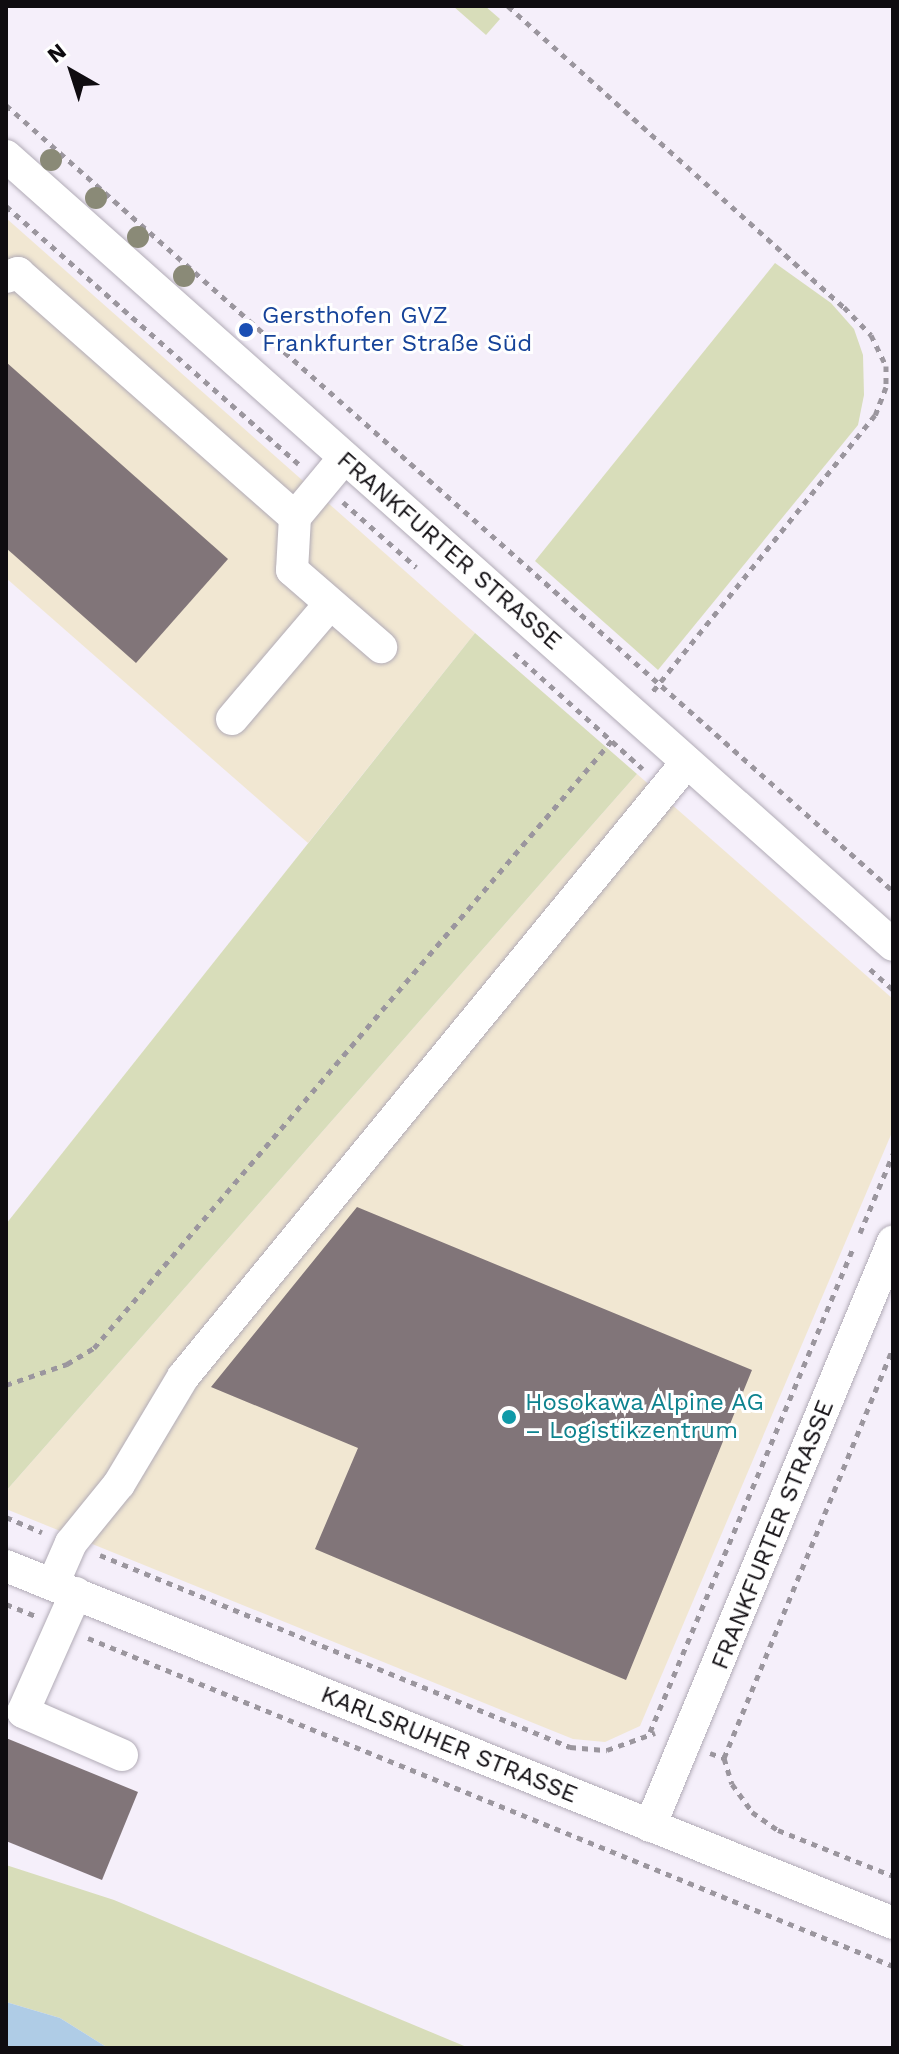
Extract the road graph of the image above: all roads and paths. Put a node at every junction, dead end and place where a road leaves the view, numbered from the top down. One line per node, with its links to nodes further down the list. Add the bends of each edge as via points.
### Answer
1 (508, 6): 15 (path, via 844,307 871,335 886,366 886,387 875,415)
2 (6, 105): 6 (path)
3 (6, 156): 8 (street, FRANKFURTER STRASSE)
4 (6, 206): 9 (path)
5 (6, 277): 10 (street, via 18,273)
6 (253, 323): 7 (path); 15 (path)
7 (246, 330)
8 (344, 458): 9 (street); 16 (street, FRANKFURTER STRASSE)
9 (321, 483): 10 (street); 11 (path)
10 (295, 517): 12 (street, via 292,570)
11 (424, 574)
12 (330, 604): 14 (street); 17 (street)
13 (505, 646): 18 (path)
14 (381, 647)
15 (661, 682): 16 (path); 21 (path)
16 (634, 713): 18 (path); 19 (street, FRANKFURTER STRASSE)
17 (232, 719)
18 (611, 742): 20 (path); 28 (path, via 94,1348 67,1364)
19 (687, 762): 20 (street); 22 (street, FRANKFURTER STRASSE)
20 (663, 786): 30 (street, via 183,1377 119,1484)
21 (893, 891)
22 (893, 945)
23 (858, 959): 24 (path)
24 (893, 990)
25 (893, 1154): 35 (path)
26 (893, 1242): 36 (street, FRANKFURTER STRASSE)
27 (893, 1347): 38 (path)
28 (6, 1385)
29 (6, 1517): 30 (path)
30 (71, 1543): 32 (street); 35 (path, via 570,1747 607,1750)
31 (6, 1566): 32 (street, KARLSRUHER STRASSE)
32 (64, 1588): 34 (street); 39 (street, KARLSRUHER STRASSE)
33 (6, 1604): 34 (path)
34 (61, 1627): 37 (street, via 23,1712); 42 (path)
35 (650, 1732): 36 (path)
36 (687, 1744): 38 (path); 39 (street, FRANKFURTER STRASSE)
37 (122, 1755)
38 (724, 1758): 40 (path, via 732,1784 752,1812 778,1830)
39 (650, 1826): 41 (street, KARLSRUHER STRASSE)
40 (893, 1876)
41 (893, 1923)
42 (893, 1966)

